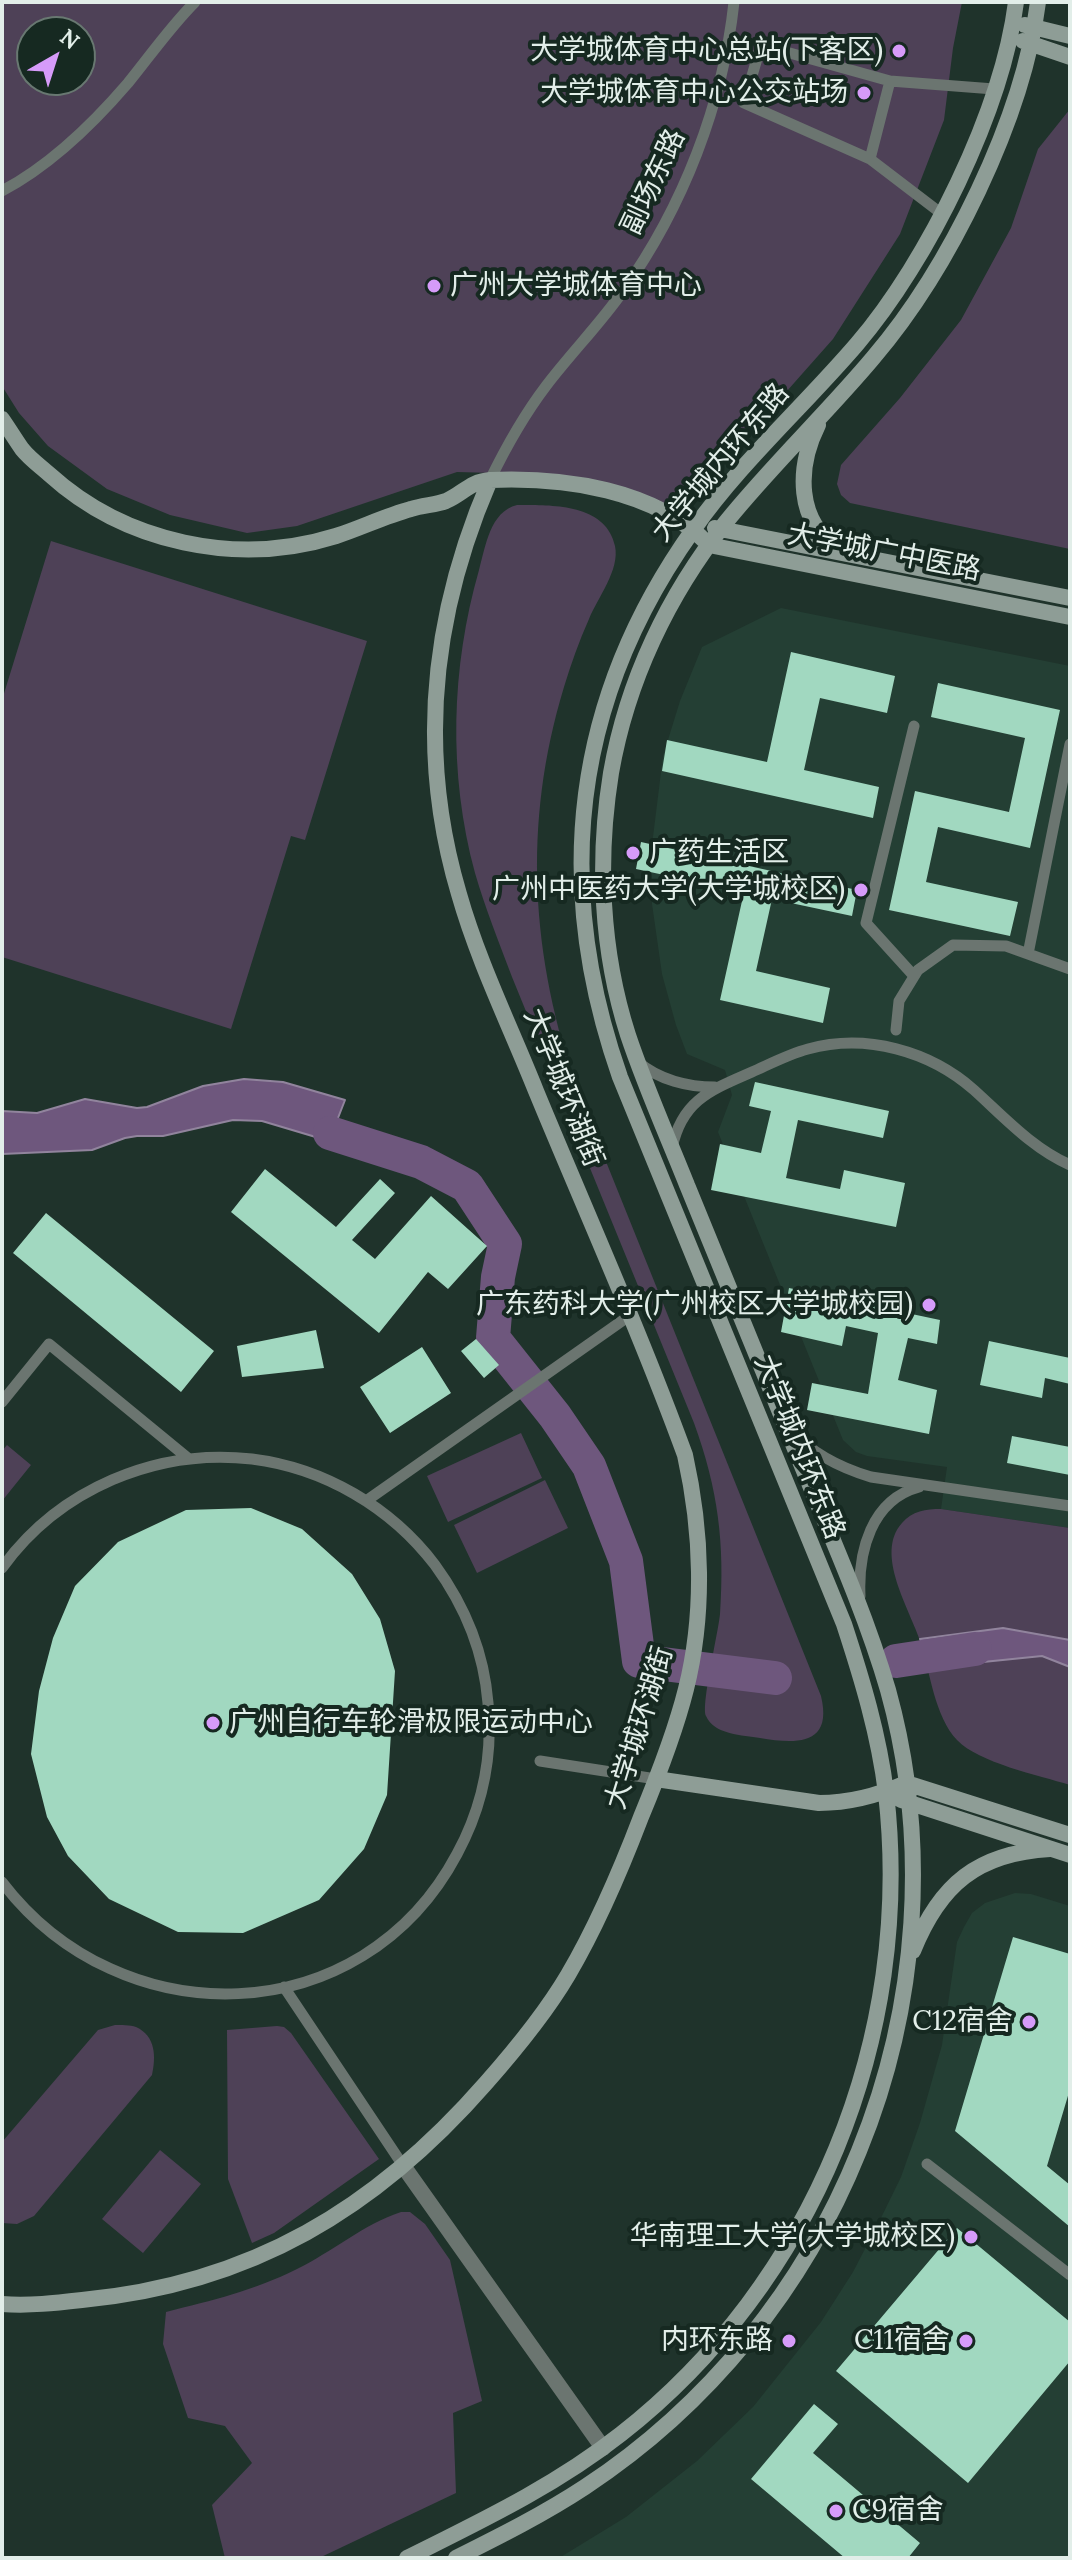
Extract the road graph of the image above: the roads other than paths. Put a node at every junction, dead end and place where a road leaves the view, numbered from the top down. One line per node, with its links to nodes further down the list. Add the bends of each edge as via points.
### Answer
1 (195, 2): 12 (lane, via 87,126 47,162)
2 (734, 2): 16 (lane, 副场东路, via 714,103 669,215 624,290 538,398)
3 (1016, 2): 5 (main road, 大学城内环东路)
4 (1038, 2): 6 (main road, 大学城内环东路)
5 (1011, 29): 6 (main road); 10 (main road, 大学城内环东路)
6 (1032, 36): 7 (main road); 8 (main road); 14 (main road, 大学城内环东路, via 997,144 950,245 889,339)
7 (1070, 36)
8 (1070, 57)
9 (890, 81): 10 (lane); 11 (lane); 11 (lane, via 761,45 744,103)
10 (994, 89): 13 (main road, 大学城内环东路)
11 (870, 159): 13 (lane)
12 (2, 191)
13 (942, 214): 18 (main road, 大学城内环东路, via 865,334)
14 (825, 412): 17 (main road, 大学城内环东路); 20 (main road, via 806,462 804,496 814,525)
15 (2, 419): 16 (main road, via 24,451 93,508 130,527 213,548 303,545 446,501)
16 (482, 481): 18 (main road, 大学城广中医路, via 582,485 635,500); 33 (main road, 大学城环湖街, via 442,638 434,720 442,818 459,896)
17 (722, 528): 18 (main road, 大学城广中医路); 19 (main road, 大学城内环东路); 20 (main road, 大学城广中医路)
18 (694, 529): 19 (main road, 大学城广中医路); 45 (main road, 大学城内环东路, via 630,636 597,733 582,845 584,936 605,1035 620,1077 844,1624 872,1715)
19 (709, 545): 22 (main road, 大学城广中医路); 29 (main road, 大学城内环东路, via 650,645 618,738 607,804 606,934)
20 (845, 553): 21 (main road, 大学城广中医路)
21 (1070, 598)
22 (1070, 617)
23 (914, 726): 27 (lane, via 866,923)
24 (1070, 744): 25 (lane)
25 (1028, 954): 26 (lane); 27 (lane, via 1006,946 953,945)
26 (1070, 969)
27 (914, 976): 28 (lane, via 899,1001)
28 (896, 1030)
29 (637, 1061): 30 (lane, via 664,1078); 31 (main road, 大学城内环东路)
30 (716, 1087): 31 (lane, via 685,1114); 32 (lane, via 809,1049 851,1043 896,1048 957,1076 1039,1148)
31 (672, 1148): 35 (main road, 大学城内环东路)
32 (1070, 1165)
33 (629, 1316): 38 (lane); 43 (main road, 大学城环湖街, via 685,1455 699,1564 686,1690)
34 (2, 1402): 36 (lane, via 49,1344)
35 (784, 1423): 37 (lane, via 841,1467); 41 (main road, 大学城内环东路)
36 (189, 1459): 38 (lane, via 280,1464); 40 (lane, via 138,1470 85,1493 38,1527)
37 (923, 1485): 39 (lane); 41 (lane, via 878,1515 861,1560)
38 (366, 1501): 52 (lane, via 422,1549 465,1617 486,1688 486,1768 460,1850 416,1911 363,1954)
39 (1070, 1506)
40 (2, 1568)
41 (860, 1607): 44 (main road, 大学城内环东路, via 893,1710)
42 (540, 1761): 43 (lane)
43 (656, 1779): 45 (main road, via 819,1803); 54 (main road, 大学城环湖街, via 613,1890 567,1976 513,2052)
44 (906, 1783): 45 (main road); 46 (main road, 大学城内环东路); 47 (main road)
45 (886, 1792): 46 (main road); 57 (main road, 大学城内环东路, via 891,1883 881,1993 857,2093 828,2170 785,2250 745,2308 672,2390)
46 (909, 1804): 48 (main road); 51 (main road, 大学城内环东路, via 913,1883)
47 (1070, 1835)
48 (1050, 1849): 49 (main road); 51 (main road, via 990,1860 954,1884 928,1921)
49 (1070, 1855)
50 (2, 1882): 52 (lane, via 59,1940 130,1979 215,1995)
51 (907, 1967): 59 (main road, 大学城内环东路, via 887,2070 859,2153 804,2261 763,2321 687,2406 626,2458 539,2516)
52 (284, 1987): 54 (lane)
53 (927, 2164): 55 (lane)
54 (404, 2167): 56 (main road, 大学城环湖街, via 293,2240 221,2272 137,2294); 57 (street)
55 (1070, 2275)
56 (2, 2304)
57 (603, 2448): 58 (main road, 大学城内环东路, via 528,2497)
58 (407, 2558)
59 (456, 2558)

